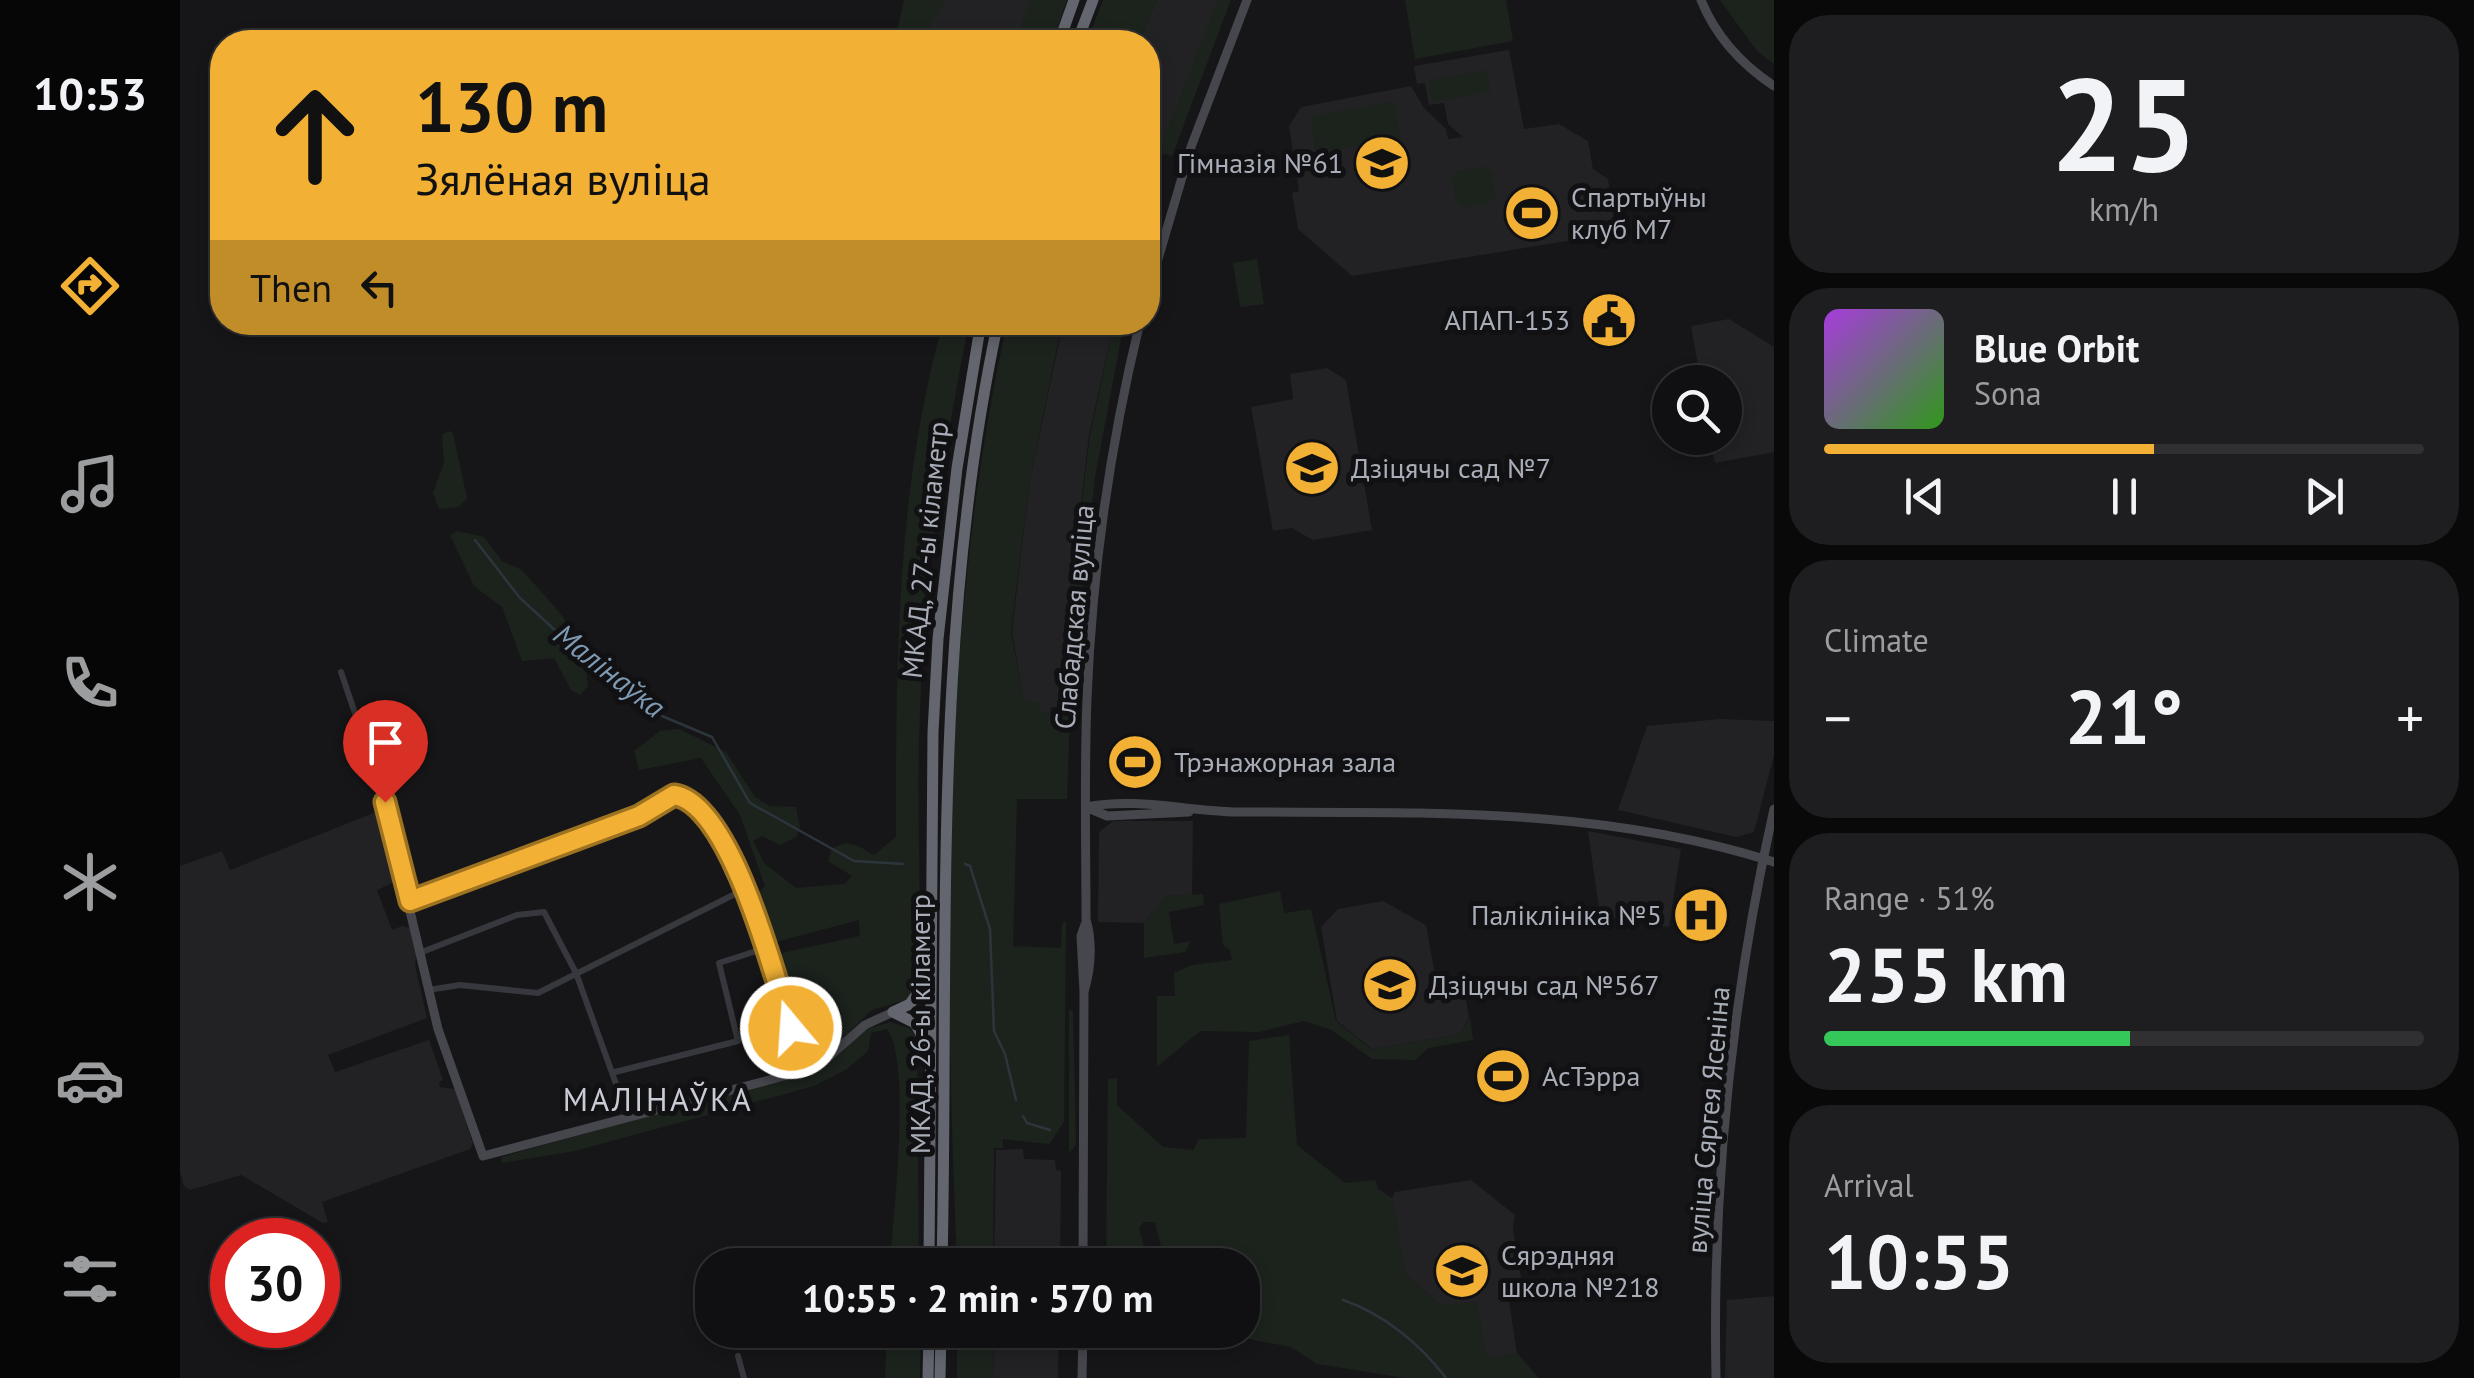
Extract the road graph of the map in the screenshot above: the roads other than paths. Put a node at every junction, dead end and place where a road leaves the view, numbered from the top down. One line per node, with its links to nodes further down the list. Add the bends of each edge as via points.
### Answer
1 (1074, 0): 5 (highway)
2 (1094, 0): 6 (highway)
3 (1247, 0): 8 (main road)
4 (1700, 0): 7 (main road, via 1741,61)
5 (1063, 30)
6 (1083, 30)
7 (1774, 86)
8 (1160, 253)
9 (979, 335): 14 (highway, МКАД, 27-ы кіламетр, via 946,548)
10 (996, 335): 13 (highway, МКАД, 27-ы кіламетр, via 960,558)
11 (1137, 335): 16 (main road, Слабадская вуліца, via 1096,590)
12 (341, 672): 15 (street)
13 (947, 784): 33 (highway, МКАД, 26-ы кіламетр)
14 (932, 785): 24 (highway, МКАД, 26-ы кіламетр)
15 (382, 793): 21 (main road)
16 (1086, 807): 18 (main road, via 1564,819 1630,826); 34 (main road, Слабадская вуліца, via 1091,936 1084,992)
17 (1774, 809): 18 (main road, вуліца Сяргея Ясеніна)
18 (1763, 858): 19 (main road); 43 (main road, вуліца Сяргея Ясеніна, via 1723,1140)
19 (1774, 862)
20 (745, 889): 21 (street, via 722,836 689,799 674,795 639,816); 22 (street); 25 (street)
21 (410, 901): 23 (main road)
22 (766, 948): 29 (street); 30 (street, via 719,963 738,1041)
23 (422, 952): 25 (street, via 538,910 552,923); 26 (main road)
24 (931, 970): 27 (highway, via 918,996); 28 (highway, МКАД, 26-ы кіламетр)
25 (576, 973): 26 (street, via 538,993 460,985); 30 (street)
26 (428, 990): 31 (main road, via 483,1156)
27 (893, 1012): 28 (highway, via 920,1028); 29 (main road)
28 (930, 1055): 32 (highway, МКАД, 26-ы кіламетр)
29 (804, 1069): 31 (main road)
30 (615, 1072): 31 (street)
31 (628, 1117)
32 (929, 1248)
33 (942, 1248)
34 (1083, 1248)
35 (929, 1348): 40 (highway)
36 (941, 1348): 41 (highway)
37 (1083, 1348): 42 (main road)
38 (738, 1356): 39 (street)
39 (744, 1378)
40 (928, 1378)
41 (940, 1378)
42 (1082, 1378)
43 (1716, 1378)

